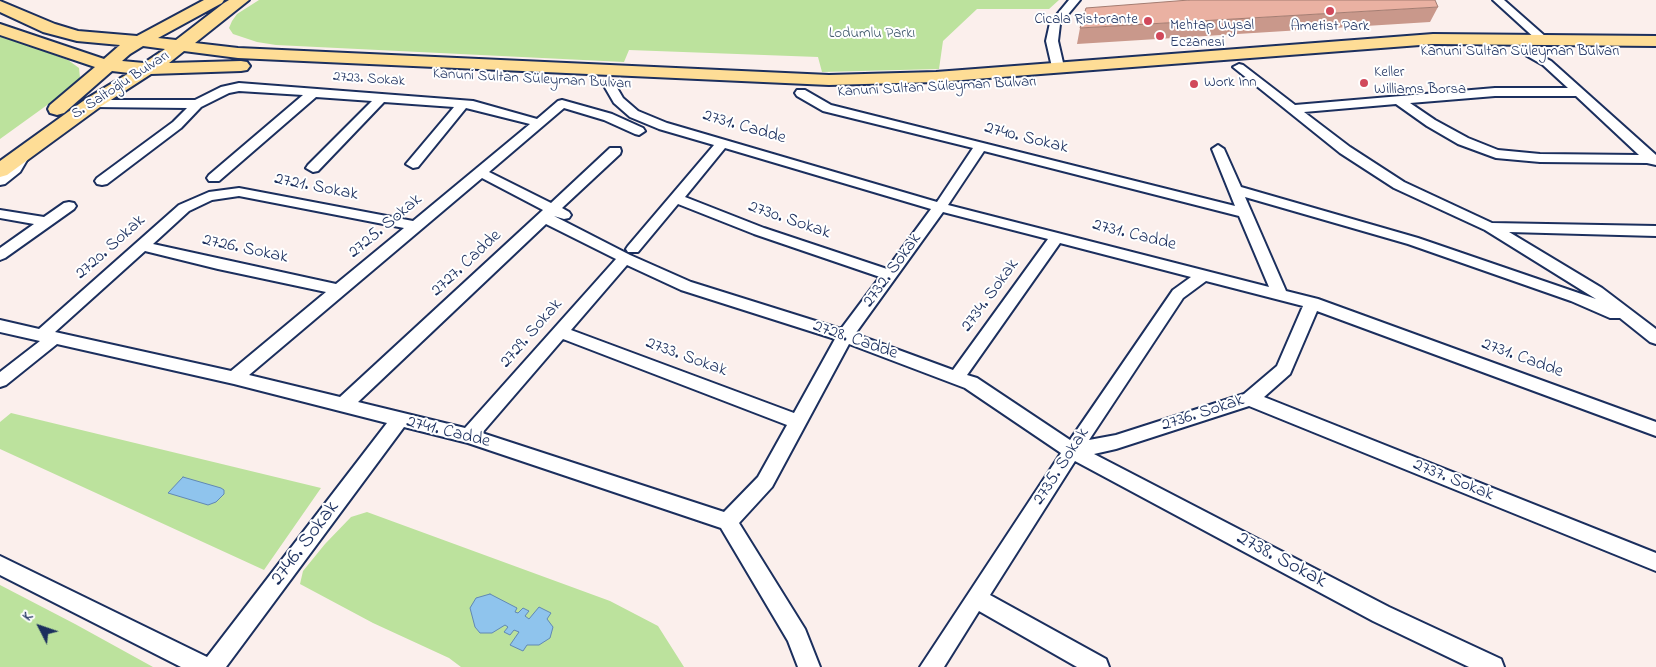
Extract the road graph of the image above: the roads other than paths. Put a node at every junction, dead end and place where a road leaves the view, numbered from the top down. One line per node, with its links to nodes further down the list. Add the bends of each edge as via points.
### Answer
1 (216, 0): 9 (main road, S. Saltoğlu Bulvarı)
2 (241, 0): 7 (main road, S. Saltoğlu Bulvarı)
3 (1075, 0): 16 (street, via 1054,23 1052,41)
4 (1498, 0): 8 (street)
5 (0, 6): 9 (main road, Kanuni Sultan Süleyman Bulvarı, via 67,34)
6 (0, 28): 15 (main road, Kanuni Sultan Süleyman Bulvarı)
7 (197, 32): 11 (main road, S. Saltoğlu Bulvarı); 14 (main road, via 220,44)
8 (1542, 39): 10 (main road, Kanuni Sultan Süleyman Bulvarı); 16 (main road, Kanuni Sultan Süleyman Bulvarı, via 1433,39)
9 (140, 41): 11 (main road, Kanuni Sultan Süleyman Bulvarı); 15 (main road, S. Saltoğlu Bulvarı)
10 (1656, 41)
11 (181, 46): 14 (main road, Kanuni Sultan Süleyman Bulvarı); 18 (main road, S. Saltoğlu Bulvarı)
12 (1526, 51): 13 (main road, Kanuni Sultan Süleyman Bulvarı); 17 (main road, Kanuni Sultan Süleyman Bulvarı, via 1458,51); 22 (street, via 1547,63)
13 (1656, 53)
14 (260, 54): 16 (main road, Kanuni Sultan Süleyman Bulvarı, via 829,80 919,78)
15 (107, 65): 18 (main road, Kanuni Sultan Süleyman Bulvarı); 34 (main road, S. Saltoğlu Bulvarı, via 71,98)
16 (1058, 67)
17 (1240, 67): 21 (main road, Kanuni Sultan Süleyman Bulvarı, via 923,92); 28 (street)
18 (147, 69): 19 (main road, Kanuni Sultan Süleyman Bulvarı, via 238,66); 25 (main road, S. Saltoğlu Bulvarı)
19 (609, 84): 21 (main road, Kanuni Sultan Süleyman Bulvarı); 31 (street, 2731. Cadde, via 618,100 634,114 663,126)
20 (314, 92): 23 (street, 2723. Sokak); 26 (street, 2723. Sokak, via 239,87 225,90); 42 (street)
21 (802, 92): 32 (street, 2740. Sokak, via 827,108)
22 (1579, 92): 24 (street, via 1495,92); 37 (street)
23 (382, 97): 27 (street, 2723. Sokak); 39 (street)
24 (1397, 100): 28 (street); 37 (street, via 1463,141 1496,154)
25 (93, 103): 26 (street); 36 (main road, S. Saltoğlu Bulvarı)
26 (198, 104): 43 (street, via 177,125)
27 (464, 104): 29 (street, 2723. Sokak); 38 (street)
28 (1291, 109): 55 (street, via 1399,185)
29 (538, 124): 30 (street, 2725. Sokak, via 562,104); 41 (street, 2725. Sokak)
30 (639, 130)
31 (723, 142): 47 (street, 2729. Sokak); 49 (street, 2731. Cadde)
32 (980, 147): 49 (street, 2732. Sokak); 51 (street, 2740. Sokak)
33 (1218, 149): 45 (street)
34 (0, 150)
35 (615, 151): 50 (street, 2727. Cadde)
36 (23, 155): 40 (main road, S. Saltoğlu Bulvarı); 44 (street, via 13,172)
37 (1654, 160)
38 (413, 164)
39 (313, 168)
40 (0, 170)
41 (480, 172): 50 (street, 2728. Cadde); 54 (street, 2725. Sokak)
42 (214, 178)
43 (102, 181)
44 (0, 182)
45 (1236, 190): 51 (street); 66 (street, via 1413,241 1577,297)
46 (210, 196): 54 (street, 2721. Sokak, via 240,192); 58 (street, 2720. Sokak, via 184,208)
47 (676, 198): 59 (street, 2729. Sokak); 61 (street, 2730. Sokak, via 759,231)
48 (69, 206): 53 (street)
49 (940, 207): 57 (street, 2731. Cadde); 61 (street, 2732. Sokak)
50 (548, 213): 59 (street, 2728. Cadde); 76 (street, 2727. Cadde)
51 (1246, 213): 64 (street)
52 (0, 214): 53 (street)
53 (47, 222): 60 (street)
54 (416, 226): 63 (street, 2725. Sokak)
55 (1490, 227): 56 (street); 66 (street, via 1597,292)
56 (1656, 231)
57 (1057, 237): 62 (street, 2731. Cadde); 73 (street, 2734. Sokak)
58 (143, 246): 63 (street, 2726. Sokak); 70 (street, 2720. Sokak)
59 (629, 254): 68 (street, 2729. Sokak); 69 (street, 2728. Cadde, via 710,295)
60 (0, 255)
61 (890, 274): 69 (street, 2732. Sokak)
62 (1203, 275): 64 (street, 2731. Cadde); 81 (street, 2735. Sokak, via 1178,294)
63 (339, 290): 72 (street, 2725. Sokak)
64 (1280, 295): 65 (street, 2731. Cadde)
65 (1312, 303): 75 (street, 2736. Sokak, via 1284,370); 79 (street, 2731. Cadde)
66 (1638, 324): 71 (street)
67 (0, 326): 70 (street, 2741. Cadde)
68 (560, 332): 78 (street, 2733. Sokak); 80 (street, 2729. Sokak)
69 (848, 332): 73 (street, 2728. Cadde); 78 (street, 2732. Sokak)
70 (48, 337): 72 (street, 2741. Cadde); 74 (street, 2720. Sokak)
71 (1656, 338)
72 (234, 378): 76 (street, 2741. Cadde)
73 (956, 378): 81 (street, 2728. Cadde, via 971,383)
74 (0, 381)
75 (1250, 399): 81 (street, 2736. Sokak, via 1116,442); 83 (street, 2737. Sokak)
76 (344, 404): 77 (street, 2741. Cadde)
77 (399, 420): 80 (street, 2741. Cadde); 87 (street, 2746. Sokak)
78 (798, 422): 82 (street, 2732. Sokak, via 765,482)
79 (1656, 429)
80 (469, 436): 82 (street, 2741. Cadde)
81 (1072, 451): 85 (street, 2735. Sokak); 91 (street, 2738. Sokak, via 1381,614)
82 (728, 522): 88 (street, via 797,636)
83 (1656, 562)
84 (0, 565): 86 (street)
85 (976, 598): 89 (street, 2735. Sokak); 90 (street)
86 (204, 667)
87 (213, 667)
88 (809, 667)
89 (931, 667)
90 (1098, 667)
91 (1493, 667)

